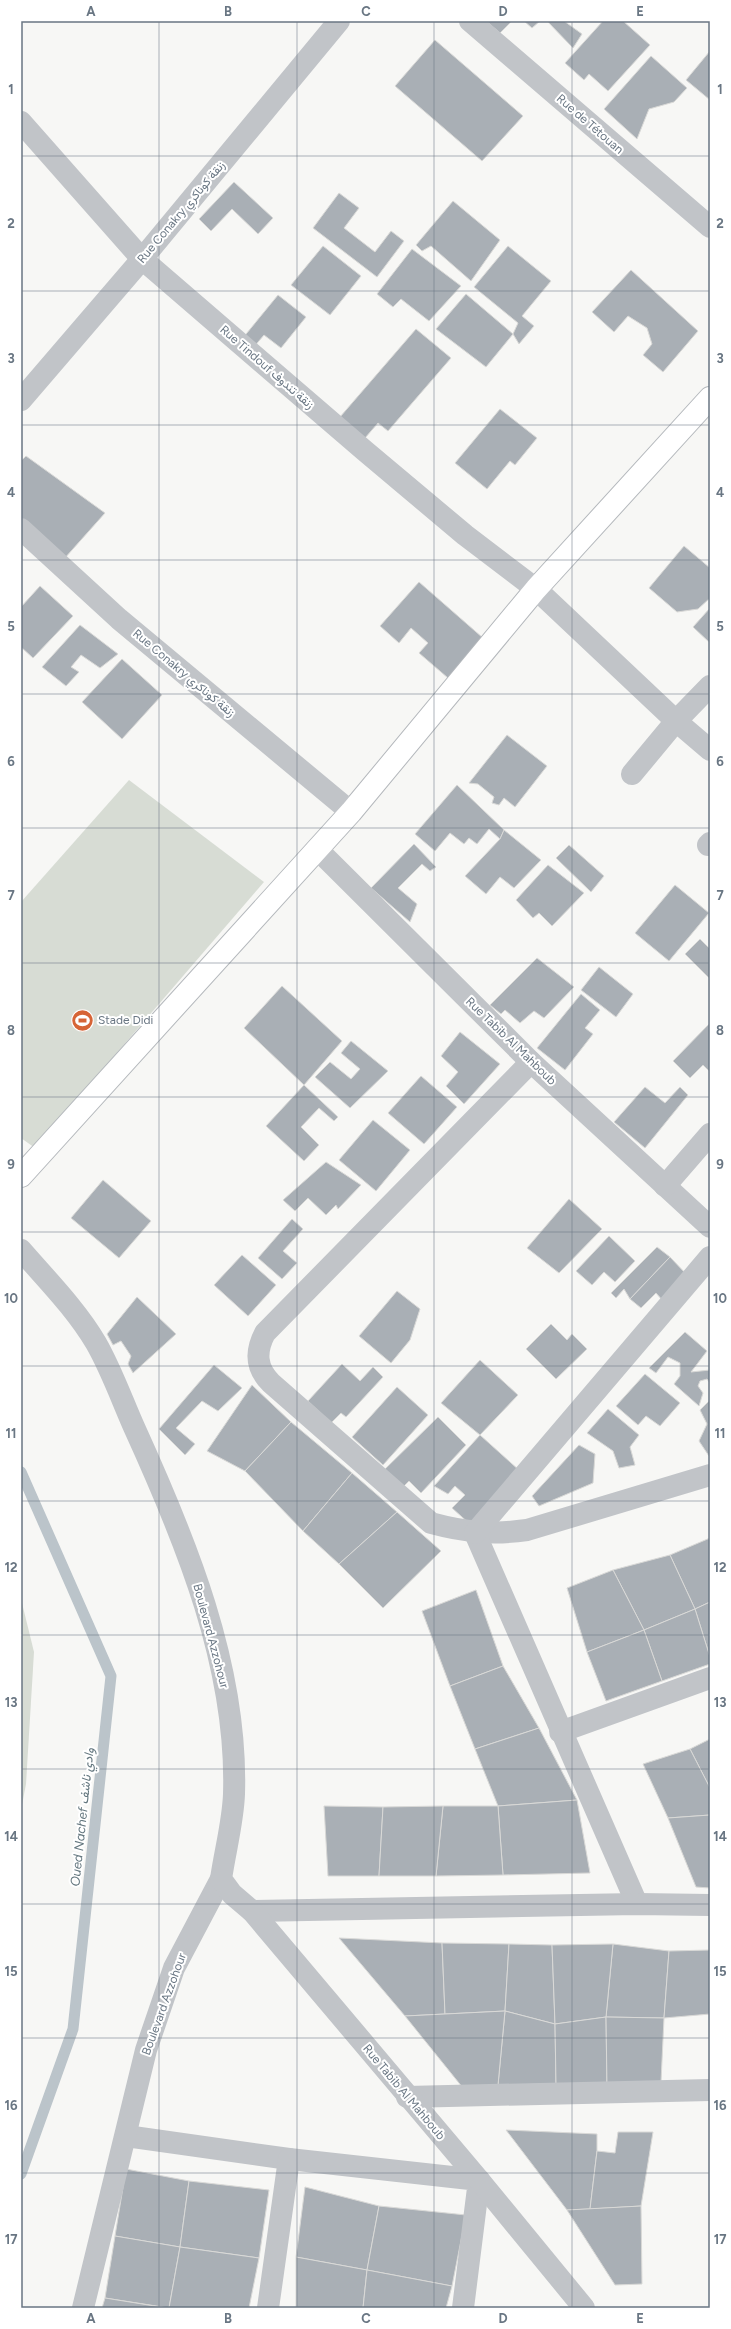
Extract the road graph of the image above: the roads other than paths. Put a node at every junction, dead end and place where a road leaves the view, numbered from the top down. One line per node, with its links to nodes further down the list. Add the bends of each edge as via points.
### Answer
1 (339, 21): 5 (street, Rue Conakry زنقة كوناكري)
2 (470, 21): 4 (street, Rue de Tétouan)
3 (21, 122): 5 (street, Rue Tindouf زنقة تندوف)
4 (710, 227)
5 (142, 259): 7 (street, Rue Conakry زنقة كوناكري); 9 (street, Rue Tindouf زنقة تندوف, via 364,451)
6 (710, 398): 9 (main road)
7 (21, 400)
8 (21, 529): 14 (street, Rue Conakry زنقة كوناكري, via 120,619)
9 (536, 590): 11 (street, Rue Tindouf زنقة تندوف); 14 (main road)
10 (710, 686): 11 (street)
11 (676, 721): 12 (street, Rue Tindouf زنقة تندوف); 13 (street)
12 (710, 750)
13 (632, 774)
14 (351, 812): 15 (main road)
15 (317, 849): 16 (street, Rue Tabib Al Mahboub); 18 (main road)
16 (531, 1062): 19 (street, Rue Tabib Al Mahboub); 24 (street, via 265,1333 258,1354 259,1365 271,1383 431,1523)
17 (710, 1134): 19 (street)
18 (21, 1176)
19 (665, 1186): 20 (street, Rue Tabib Al Mahboub)
20 (710, 1227)
21 (21, 1250): 27 (street, Boulevard Azzohour, via 68,1305 96,1344 148,1457 192,1564 221,1666 234,1757 234,1796)
22 (710, 1257): 24 (street)
23 (710, 1475): 24 (street, via 527,1530 498,1534)
24 (475, 1533): 26 (street)
25 (710, 1678): 26 (street)
26 (560, 1732): 28 (street)
27 (221, 1879): 30 (street, Rue Tabib Al Mahboub, via 232,1894); 33 (street, Boulevard Azzohour, via 174,1968 146,2050)
28 (637, 1904): 29 (street); 30 (street)
29 (710, 1905)
30 (252, 1911): 32 (street, Rue Tabib Al Mahboub)
31 (710, 2090): 32 (street)
32 (407, 2097): 35 (street, Rue Tabib Al Mahboub)
33 (126, 2136): 34 (street); 36 (street, Boulevard Azzohour)
34 (289, 2159): 35 (street); 37 (street)
35 (479, 2180): 38 (street); 39 (street, Rue Tabib Al Mahboub)
36 (83, 2308)
37 (268, 2308)
38 (463, 2308)
39 (584, 2308)

